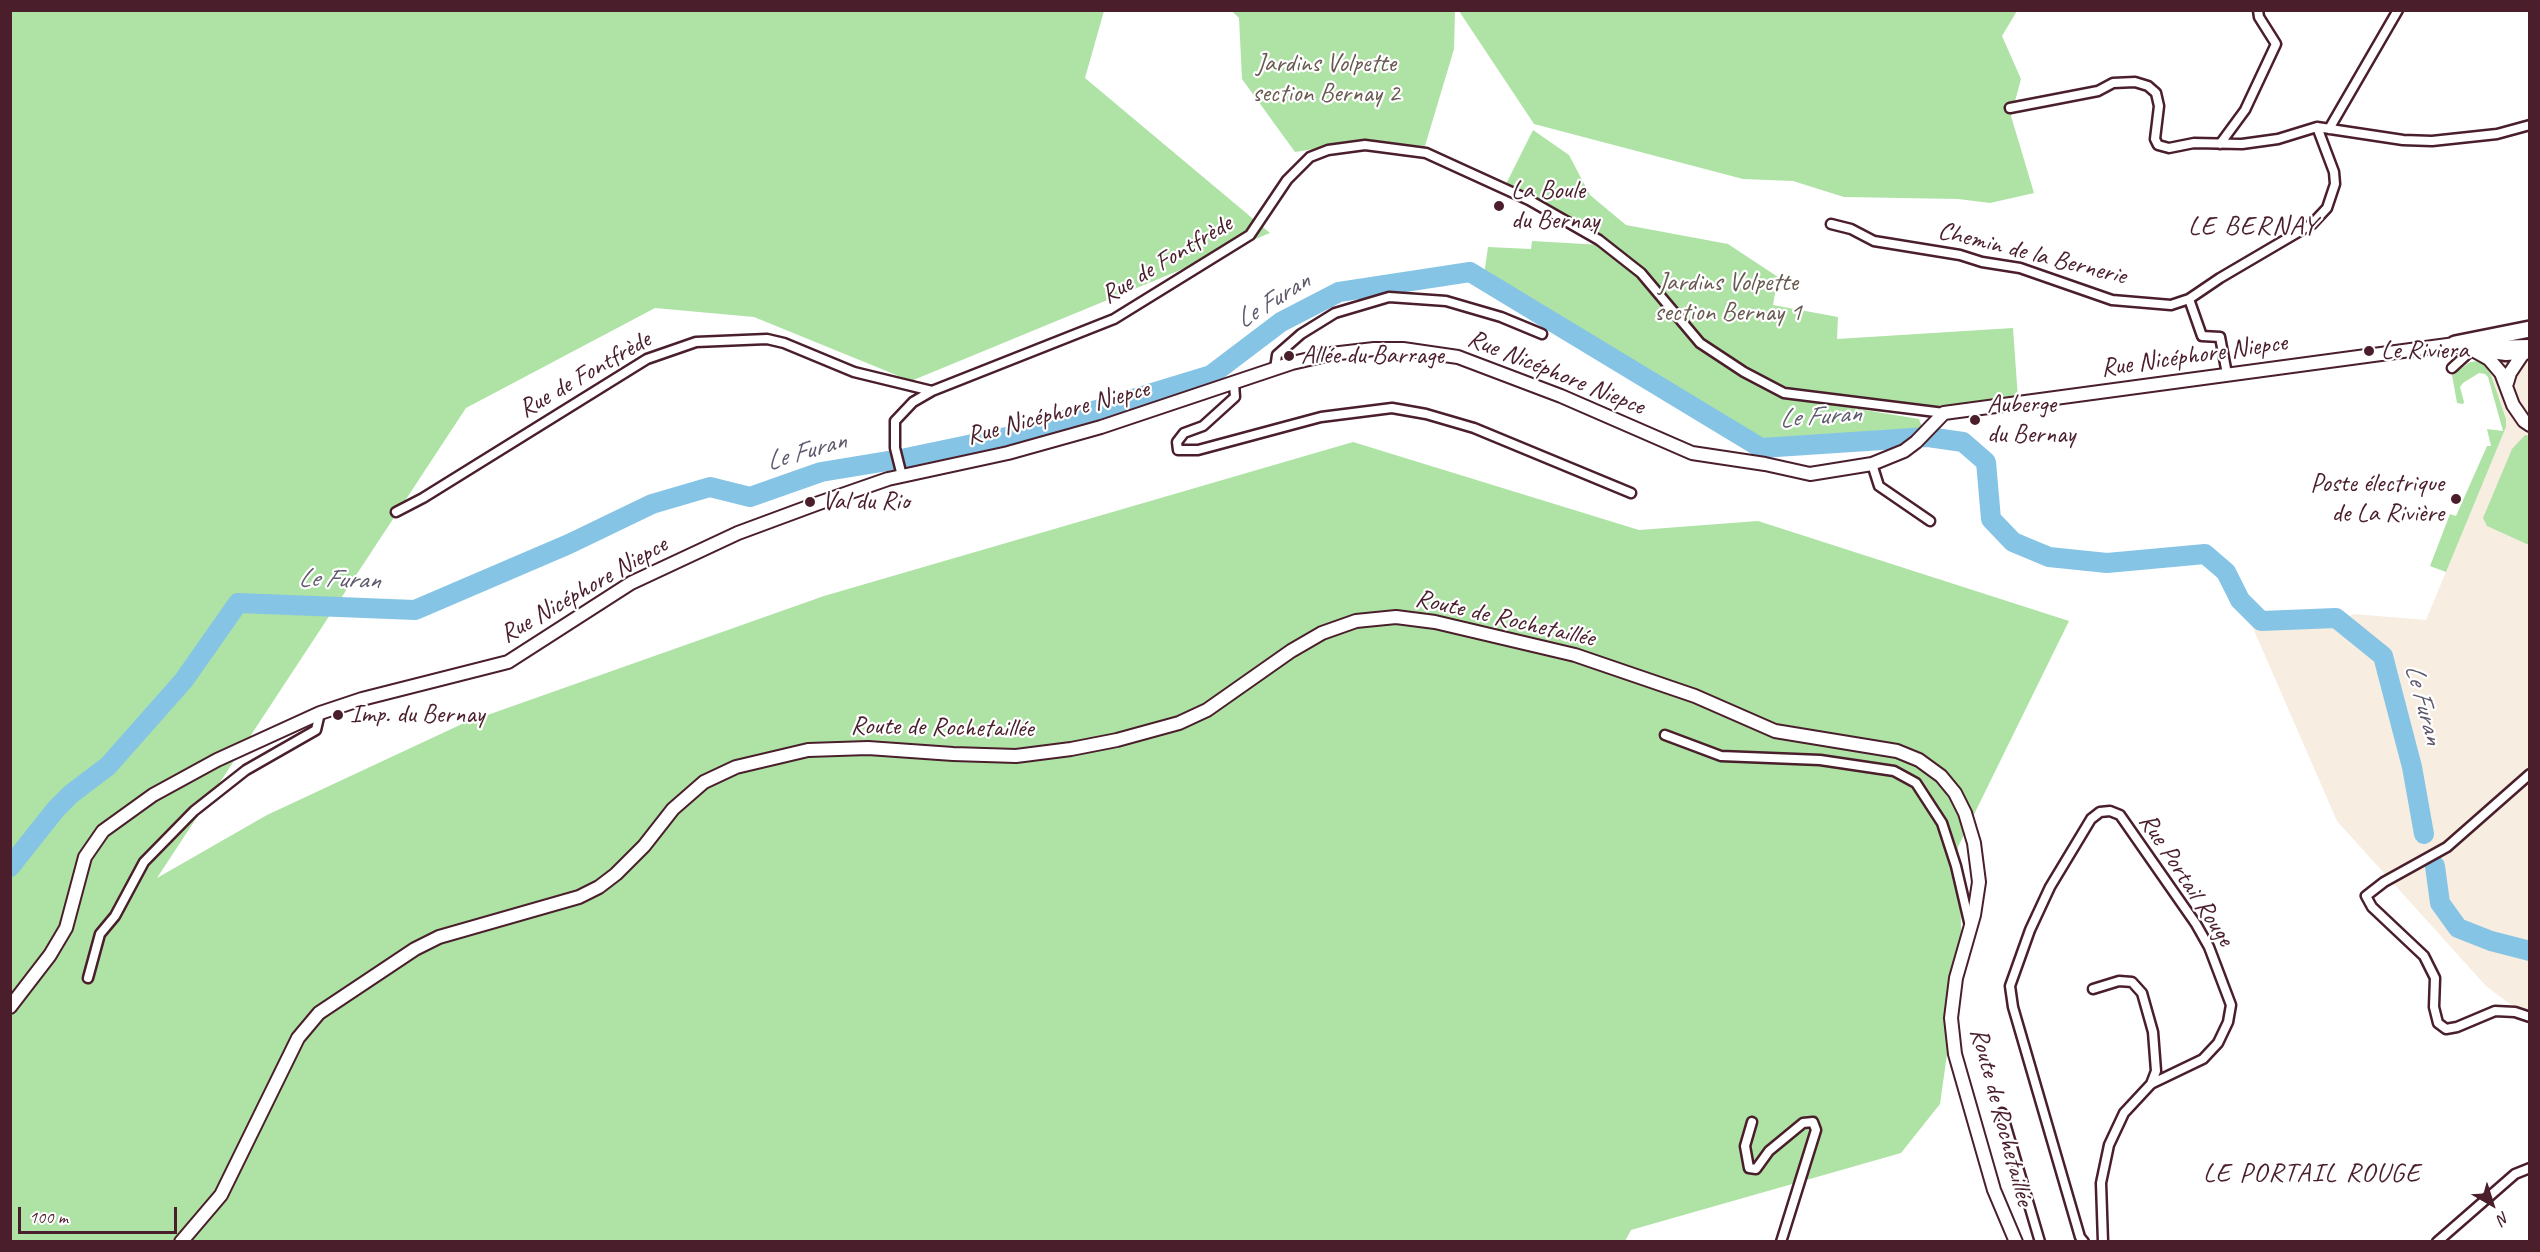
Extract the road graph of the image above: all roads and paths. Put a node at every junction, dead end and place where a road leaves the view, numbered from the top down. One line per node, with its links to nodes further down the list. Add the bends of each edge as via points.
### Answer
1 (2258, 10): 7 (street, via 2277,44 2245,110)
2 (2398, 10): 6 (street)
3 (2010, 108): 7 (street, via 2098,91 2113,83 2134,82 2156,93 2158,146)
4 (2529, 124): 6 (street, via 2497,135 2432,141)
5 (2317, 127): 6 (street); 7 (street, via 2278,139); 9 (street, via 2334,172 2335,184 2327,208 2312,224)
6 (2330, 129)
7 (2220, 144)
8 (1831, 224): 9 (street, Chemin de la Bernerie, via 1874,241 2020,268 2112,300 2171,305)
9 (2189, 299): 17 (street, via 2202,336 2220,338)
10 (2529, 329): 12 (highway)
11 (1542, 334): 16 (street, via 1446,301 1389,297 1335,313 1301,334 1277,355)
12 (2455, 344): 13 (street); 14 (street); 17 (street, Rue Nicéphore Niepce)
13 (2527, 350): 14 (street, via 2506,356); 18 (street)
14 (2476, 351): 15 (street); 18 (street, via 2489,359)
15 (2452, 368)
16 (1275, 369): 19 (street, Rue Nicéphore Niepce); 23 (street, Rue Nicéphore Niepce, via 1331,354 1374,349 1426,351 1487,367 1692,453 1810,474)
17 (2227, 374): 21 (street, Rue Nicéphore Niepce)
18 (2507, 383): 22 (street, via 2513,405)
19 (1234, 384): 24 (street, Rue Nicéphore Niepce, via 1018,450); 25 (street, via 1235,397 1203,426 1184,433 1177,442 1179,450 1198,450 1321,417 1392,408 1474,428)
20 (932, 391): 21 (street, Rue de Fontfrède, via 1114,319 1250,236 1287,180 1310,158 1328,150 1365,145 1426,153 1529,200 1599,240 1641,273 1700,342 1784,393); 24 (street, via 895,421); 26 (street, Rue de Fontfrède, via 854,372 767,339 696,342 647,359)
21 (1944, 413): 23 (street, Rue Nicéphore Niepce, via 1904,451)
22 (2529, 425)
23 (1872, 464): 27 (street, via 1879,486)
24 (900, 473): 28 (street, Rue Nicéphore Niepce, via 738,533 668,565 583,612 508,662 390,691)
25 (1631, 493)
26 (396, 512)
27 (1930, 521)
28 (320, 714): 32 (street, via 316,730 246,770 194,811 144,862 115,916 100,934); 34 (street, Rue Nicéphore Niepce, via 217,760 153,795 103,831 85,857 66,927)
29 (1665, 735): 31 (street, via 1721,756 1820,760 1894,771 1916,783 1942,823)
30 (2529, 774): 35 (street, via 2447,847 2366,896 2372,907 2424,956 2435,978 2438,1023 2446,1029 2495,1011)
31 (1970, 929): 40 (street, Route de Rochetaillée, via 1980,882 1965,813 1941,776 1919,760 1897,751 1775,731 1695,696 1575,655 1435,622 1396,617 1356,621 1322,633 1291,651 1207,710 1179,723 1117,740 1016,756 868,748 807,750 736,767 704,782 673,809 616,874 598,887 579,897 439,937 319,1013 298,1038 221,1195); 42 (street, Route de Rochetaillée, via 1956,978 1951,1018 1955,1054 1994,1190)
32 (88, 978)
33 (2093, 989): 36 (street, via 2119,981 2132,982 2142,993 2153,1032 2156,1071)
34 (10, 1007)
35 (2529, 1017)
36 (2151, 1084): 44 (street, Rue Portail Rouge, via 2203,1059 2218,1043 2231,1005 2196,924 2120,816 2100,812 2091,819 2050,887 2010,986 2013,1008); 45 (street, Rue Portail Rouge, via 2124,1113 2109,1145 2101,1183)
37 (2002, 1113): 43 (street)
38 (1752, 1122): 41 (street, via 1744,1146 1749,1168 1756,1169 1770,1151 1803,1123 1813,1122 1816,1130)
39 (2529, 1168): 46 (street, via 2515,1174)
40 (181, 1242)
41 (1781, 1242)
42 (2016, 1242)
43 (2040, 1242)
44 (2084, 1242)
45 (2103, 1242)
46 (2437, 1242)

